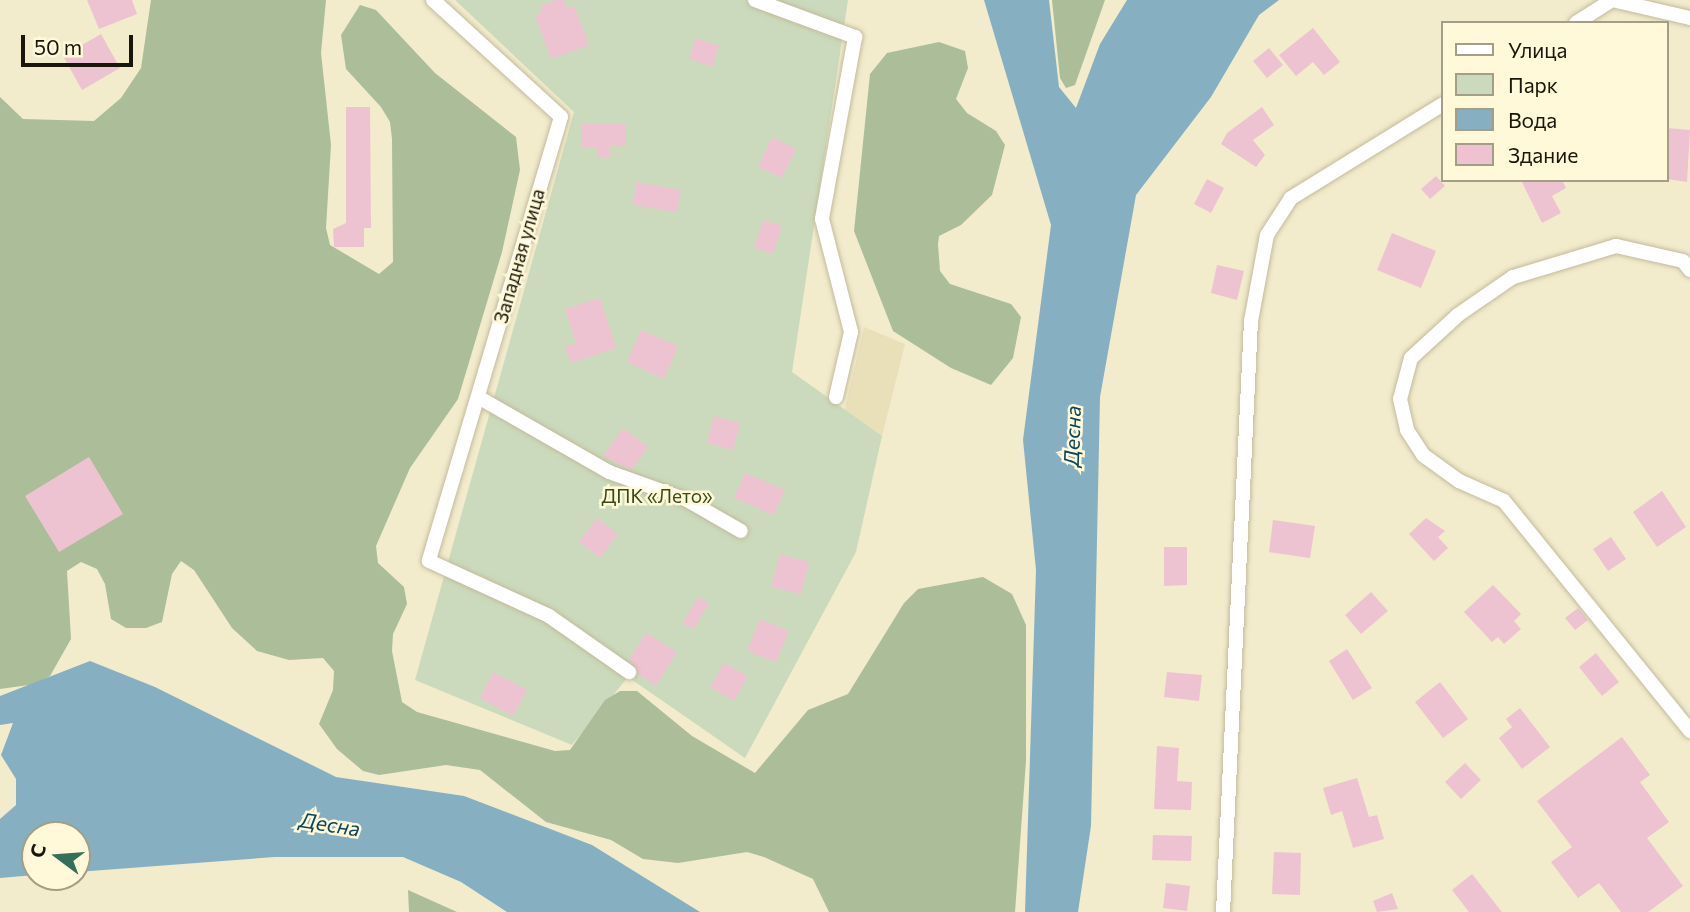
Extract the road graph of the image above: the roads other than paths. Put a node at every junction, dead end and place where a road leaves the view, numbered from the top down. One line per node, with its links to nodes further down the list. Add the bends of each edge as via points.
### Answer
1 (433, 0): 7 (street, Западная улица, via 561,117)
2 (755, 0): 8 (street, via 855,37 822,219 851,332)
3 (1690, 19): 4 (street, via 1612,1)
4 (1579, 21)
5 (1442, 105): 12 (street, via 1291,198 1266,235 1251,321)
6 (1690, 270): 11 (street, via 1683,261 1616,246 1513,277 1458,315 1411,358 1399,399 1407,430 1423,455 1459,481 1504,501)
7 (478, 397): 9 (street, via 610,472 687,500); 10 (street, Западная улица, via 429,561 550,616)
8 (836, 397)
9 (741, 531)
10 (629, 672)
11 (1690, 731)
12 (1223, 912)

